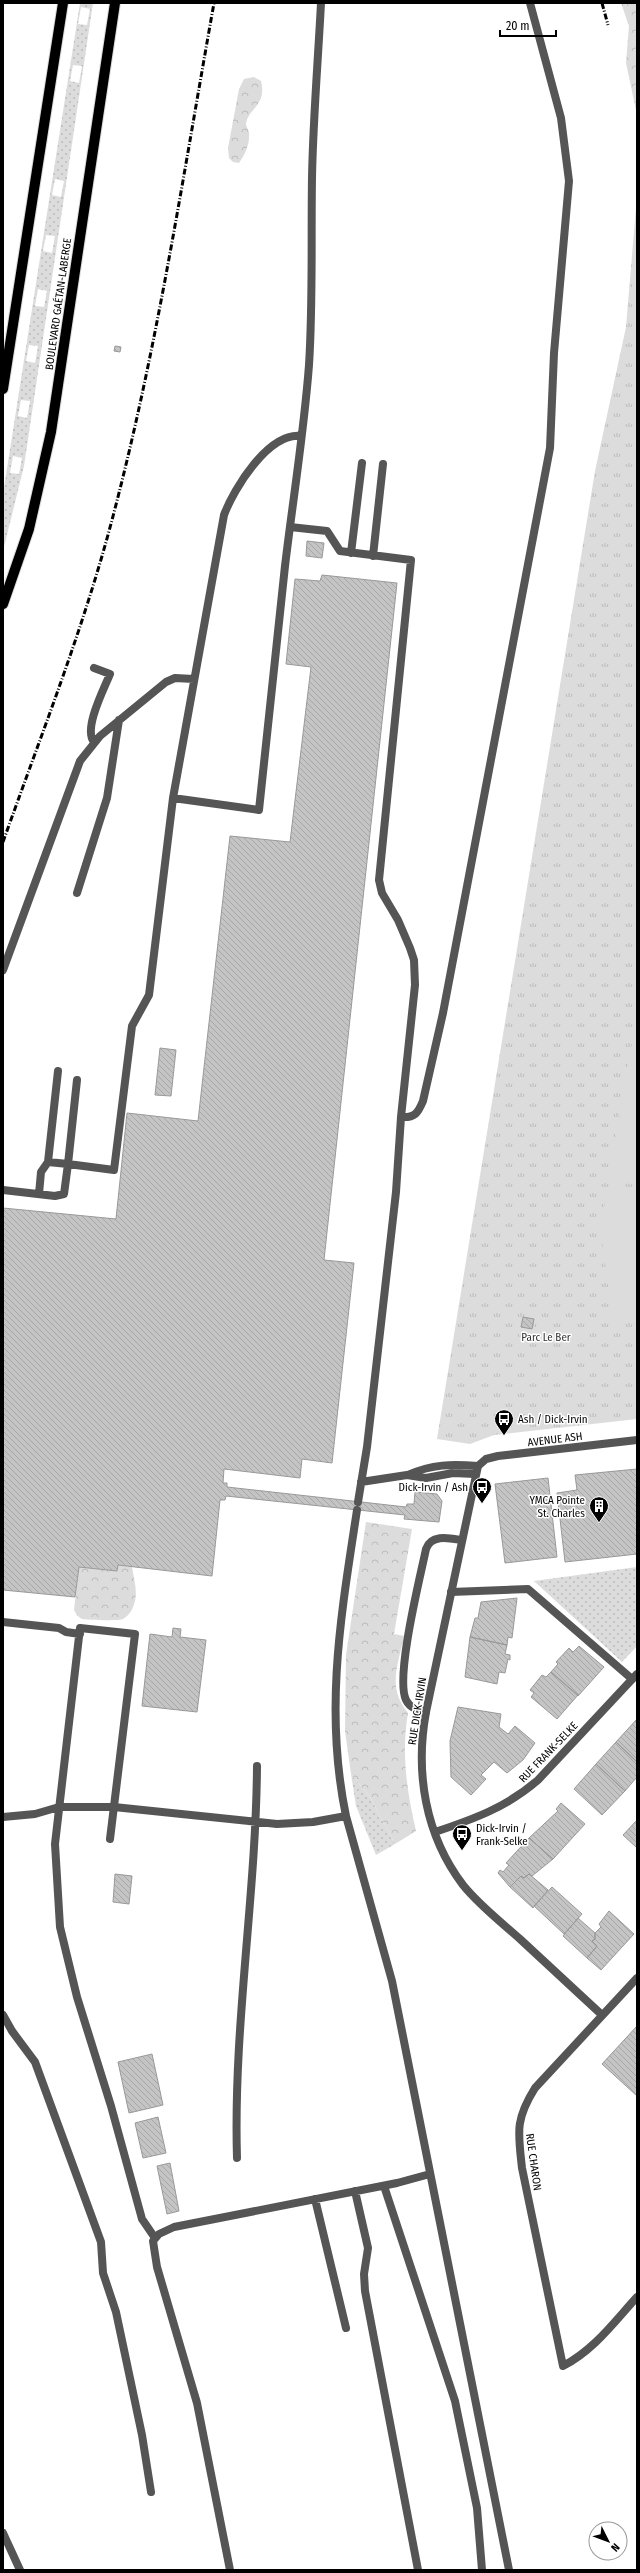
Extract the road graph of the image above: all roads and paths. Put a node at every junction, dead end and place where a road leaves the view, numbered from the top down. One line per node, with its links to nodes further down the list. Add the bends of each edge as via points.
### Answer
1 (63, 3): 5 (main road)
2 (115, 3): 12 (main road, BOULEVARD GAÉTAN-LABERGE, via 50,438 29,528)
3 (321, 3): 6 (street, via 312,178 309,358)
4 (530, 3): 22 (street, via 561,118 569,181 554,353 550,448 444,1014 423,1101 416,1114 408,1118)
5 (3, 389)
6 (301, 436): 9 (street); 14 (street, via 286,437 273,445 250,470 228,504)
7 (362, 463): 10 (street)
8 (383, 464): 11 (street)
9 (290, 527): 10 (street, via 327,531 340,551); 17 (street, via 258,810)
10 (351, 553): 11 (street)
11 (373, 556): 22 (street, via 411,560 379,880 382,893 404,933 415,970)
12 (3, 604)
13 (94, 668): 16 (street, via 110,674 91,724 90,734)
14 (194, 679): 15 (street, via 171,679); 17 (street)
15 (119, 720): 16 (street); 18 (street, via 107,798)
16 (94, 742): 19 (street, via 75,772)
17 (173, 798): 24 (street, via 149,995 132,1026 114,1170)
18 (77, 893)
19 (3, 970)
20 (58, 1071): 23 (street)
21 (77, 1080): 24 (street)
22 (401, 1117): 29 (street, via 396,1192)
23 (48, 1162): 24 (street); 26 (street, via 41,1172)
24 (68, 1164): 26 (street, via 64,1194)
25 (3, 1190): 26 (street)
26 (39, 1194)
27 (637, 1440): 28 (street, AVENUE ASH, via 498,1456 486,1459)
28 (476, 1470): 29 (street, via 432,1466 407,1475); 30 (street, RUE DICK-IRVIN)
29 (361, 1482): 39 (street, via 341,1610 334,1687 336,1742)
30 (461, 1540): 31 (street, RUE DICK-IRVIN); 35 (street, via 436,1538 426,1549 402,1678 407,1702 411,1707)
31 (451, 1592): 34 (street, via 528,1589); 35 (street, RUE DICK-IRVIN)
32 (3, 1622): 33 (street, via 59,1628)
33 (80, 1634): 37 (street); 38 (street, via 80,1628 135,1634)
34 (635, 1676): 42 (street, RUE FRANK-SELKE, via 521,1795 486,1815)
35 (426, 1712): 42 (street, RUE DICK-IRVIN, via 421,1751 422,1785 424,1800)
36 (258, 1766): 41 (street)
37 (60, 1807): 38 (street); 40 (street, via 35,1814); 52 (street, via 55,1844 56,1876 60,1927 67,1963 111,2106 142,2219)
38 (114, 1807): 41 (street); 43 (street)
39 (346, 1816): 41 (street, via 297,1824); 48 (street, via 386,1956)
40 (3, 1817)
41 (257, 1822): 47 (street, via 236,2084)
42 (435, 1832): 46 (street, RUE DICK-IRVIN, via 450,1864 474,1896)
43 (110, 1839)
44 (637, 1978): 46 (street, RUE CHARON)
45 (3, 2015): 55 (street, via 35,2062 101,2242 103,2273 116,2312 142,2435)
46 (602, 2015): 53 (street, RUE CHARON, via 535,2088 523,2107 519,2120 522,2168 563,2366 578,2358 597,2342)
47 (237, 2158)
48 (430, 2174): 49 (street); 61 (street)
49 (384, 2186): 50 (street); 60 (street, via 455,2401 477,2508)
50 (356, 2191): 51 (street); 59 (street, via 368,2248 364,2274 365,2291)
51 (315, 2199): 52 (street, via 174,2228); 54 (street)
52 (155, 2238): 58 (street, via 154,2255 202,2427)
53 (637, 2297)
54 (346, 2328)
55 (151, 2492)
56 (3, 2533): 57 (street)
57 (20, 2570)
58 (230, 2570)
59 (418, 2570)
60 (482, 2570)
61 (509, 2570)

